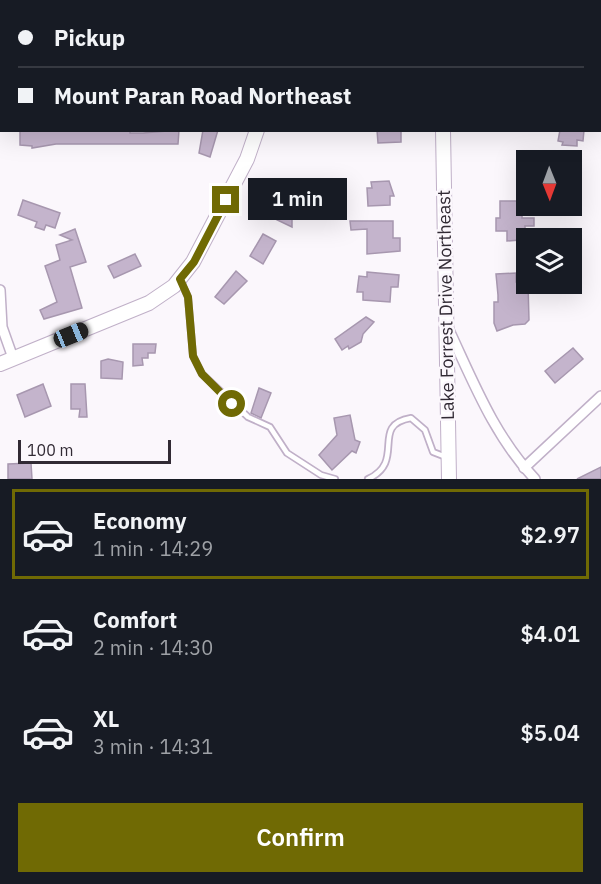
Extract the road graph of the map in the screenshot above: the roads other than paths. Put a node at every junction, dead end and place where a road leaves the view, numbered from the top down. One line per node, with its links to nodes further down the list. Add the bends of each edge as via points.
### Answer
1 (256, 132): 3 (main road, via 247,159 194,262)
2 (443, 132): 5 (main road, Lake Forrest Drive Northeast)
3 (180, 279): 6 (main road, via 148,303); 10 (lane, via 188,297 193,356 202,374 248,417 270,427 286,453 321,475)
4 (0, 290): 6 (street)
5 (446, 323): 8 (main road, Lake Forrest Drive Northeast); 9 (street, via 491,420)
6 (7, 361)
7 (601, 396): 9 (street)
8 (448, 457): 11 (lane, via 433,452 425,430 411,418 398,420 392,427 387,464); 12 (main road, Lake Forrest Drive Northeast)
9 (524, 468): 13 (street)
10 (335, 479)
11 (368, 479)
12 (449, 479)
13 (535, 479)

